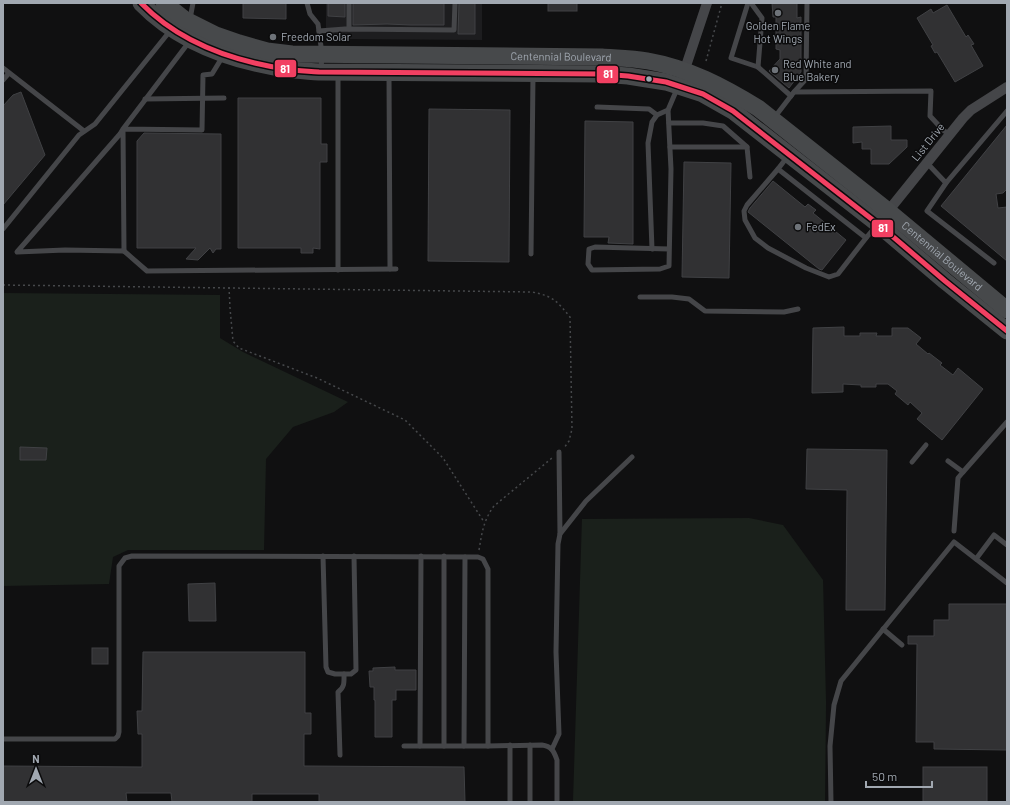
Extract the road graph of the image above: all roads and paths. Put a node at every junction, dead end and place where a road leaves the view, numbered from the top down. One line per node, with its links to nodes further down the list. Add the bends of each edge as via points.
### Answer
1 (141, 3): 13 (main road, Centennial Boulevard)
2 (164, 3): 12 (main road, Centennial Boulevard)
3 (193, 3): 12 (lane)
4 (307, 3): 15 (lane)
5 (349, 3): 14 (lane)
6 (455, 3): 14 (lane, via 454,30)
7 (707, 3): 27 (street)
8 (722, 3): 19 (path)
9 (748, 3): 20 (lane, via 731,58)
10 (751, 3): 20 (lane, via 762,18)
11 (807, 3): 30 (lane, via 806,79)
12 (190, 22): 18 (main road, Centennial Boulevard, via 216,35 267,51)
13 (172, 28): 16 (main road, Centennial Boulevard); 41 (lane, via 95,124)
14 (349, 29): 15 (lane)
15 (319, 30): 18 (lane)
16 (191, 39): 17 (main road, Centennial Boulevard); 32 (lane)
17 (224, 54): 22 (main road, Centennial Boulevard, via 287,70); 33 (lane, via 212,74 203,75)
18 (322, 55): 22 (lane); 27 (main road, Centennial Boulevard, via 602,57 663,64)
19 (706, 61)
20 (758, 67): 30 (lane)
21 (3, 68): 25 (lane)
22 (321, 72): 23 (main road, Centennial Boulevard)
23 (338, 72): 24 (main road, Centennial Boulevard); 60 (lane)
24 (389, 72): 26 (main road, Centennial Boulevard); 58 (lane)
25 (9, 73): 28 (lane); 41 (lane)
26 (533, 73): 27 (main road, Centennial Boulevard, via 601,74 650,78 666,82); 56 (lane)
27 (681, 78): 35 (lane); 38 (main road, Centennial Boulevard, via 710,80 738,95); 45 (main road, Centennial Boulevard, via 703,94 733,110)
28 (3, 80)
29 (1007, 90): 42 (street, List Drive, via 971,110)
30 (792, 94): 38 (lane); 42 (lane, via 931,91 930,116)
31 (224, 98): 33 (lane)
32 (146, 99): 33 (lane); 40 (lane)
33 (202, 99): 40 (lane, via 202,130)
34 (597, 107): 37 (lane, via 649,109)
35 (668, 110): 37 (lane); 39 (lane)
36 (1007, 111): 49 (lane)
37 (657, 115): 53 (lane, via 652,122 648,143)
38 (772, 119): 50 (main road, Centennial Boulevard)
39 (669, 123): 43 (lane, via 703,122 723,126); 44 (lane)
40 (123, 129): 55 (lane); 55 (lane, via 17,252)
41 (84, 132): 51 (lane)
42 (950, 135): 46 (street, List Drive)
43 (747, 146): 44 (lane); 48 (lane)
44 (670, 147): 54 (lane)
45 (790, 154): 47 (lane); 50 (main road, Centennial Boulevard)
46 (927, 163): 49 (lane); 50 (street, List Drive)
47 (778, 170): 52 (lane); 52 (lane, via 744,211 744,220 755,238 768,248 829,277 838,274)
48 (750, 177)
49 (946, 183): 57 (lane, via 927,211)
50 (883, 218): 52 (lane); 64 (main road, Centennial Boulevard); 66 (main road, Centennial Boulevard, via 945,281)
51 (3, 229)
52 (866, 238)
53 (652, 248): 54 (lane); 54 (lane, via 594,247 589,249 588,264 592,270 660,269 669,266)
54 (669, 249)
55 (124, 251): 60 (lane, via 147,271)
56 (531, 254)
57 (994, 263)
58 (390, 269): 59 (lane); 60 (lane)
59 (396, 269)
60 (338, 270)
61 (3, 285): 62 (path)
62 (229, 287): 69 (path, via 532,292 550,297 570,316 571,324 572,429 569,441); 74 (path, via 233,341 239,348 317,378 405,420 443,458)
63 (640, 297): 65 (lane, via 689,299 705,311 784,312)
64 (1004, 305)
65 (798, 309)
66 (1007, 331)
67 (1007, 422): 73 (lane)
68 (926, 445): 72 (lane)
69 (559, 452): 74 (path, via 494,506); 76 (lane)
70 (632, 457): 76 (lane, via 586,501)
71 (948, 461): 73 (lane)
72 (912, 462)
73 (962, 472): 75 (lane, via 958,478)
74 (484, 523): 83 (path)
75 (954, 531)
76 (560, 534): 97 (lane, via 556,652 559,734)
77 (1007, 545): 84 (lane, via 994,535)
78 (323, 556): 79 (lane); 88 (lane, via 326,666 328,672); 89 (lane, via 125,558 119,566 118,736 115,739)
79 (354, 556): 80 (lane); 88 (lane, via 356,670 351,674)
80 (421, 556): 81 (lane); 93 (lane)
81 (444, 556): 82 (lane); 94 (lane)
82 (464, 557): 83 (lane); 95 (lane)
83 (478, 557): 96 (lane, via 483,559 488,569)
84 (976, 559): 85 (lane); 86 (lane, via 954,542)
85 (1007, 583)
86 (883, 629): 87 (lane); 102 (lane, via 841,681 834,705 831,739)
87 (902, 645)
88 (344, 674): 98 (lane, via 343,689 338,692)
89 (3, 739)
90 (510, 745): 91 (lane); 96 (lane); 99 (lane)
91 (530, 745): 97 (lane, via 547,746); 100 (lane)
92 (404, 746): 93 (lane)
93 (420, 746): 94 (lane)
94 (444, 746): 95 (lane)
95 (464, 746): 96 (lane)
96 (488, 746)
97 (552, 749): 101 (lane, via 557,760)
98 (340, 755)
99 (510, 802)
100 (530, 802)
101 (557, 802)
102 (831, 802)

